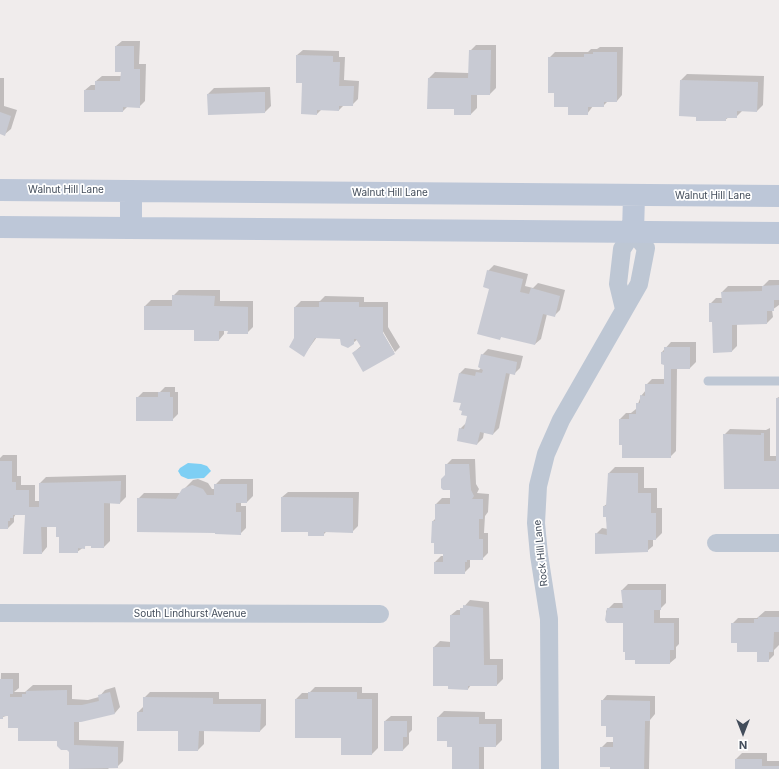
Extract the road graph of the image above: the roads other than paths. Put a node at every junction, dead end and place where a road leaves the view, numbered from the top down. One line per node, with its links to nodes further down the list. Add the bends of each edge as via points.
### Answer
1 (0, 190): 2 (main road, Walnut Hill Lane)
2 (131, 191): 3 (main road, Walnut Hill Lane); 6 (main road)
3 (634, 196): 4 (main road, Walnut Hill Lane); 7 (main road)
4 (779, 196)
5 (0, 227): 6 (main road)
6 (132, 228): 7 (main road)
7 (633, 232): 8 (main road); 15 (street, Rock Hill Lane, via 622,249 618,284 624,309 561,420 546,454 538,486 536,523 550,619)
8 (779, 233)
9 (708, 381): 10 (lane)
10 (779, 381)
11 (716, 543): 12 (street)
12 (779, 543)
13 (0, 613): 14 (street, South Lindhurst Avenue)
14 (380, 614)
15 (550, 769)

